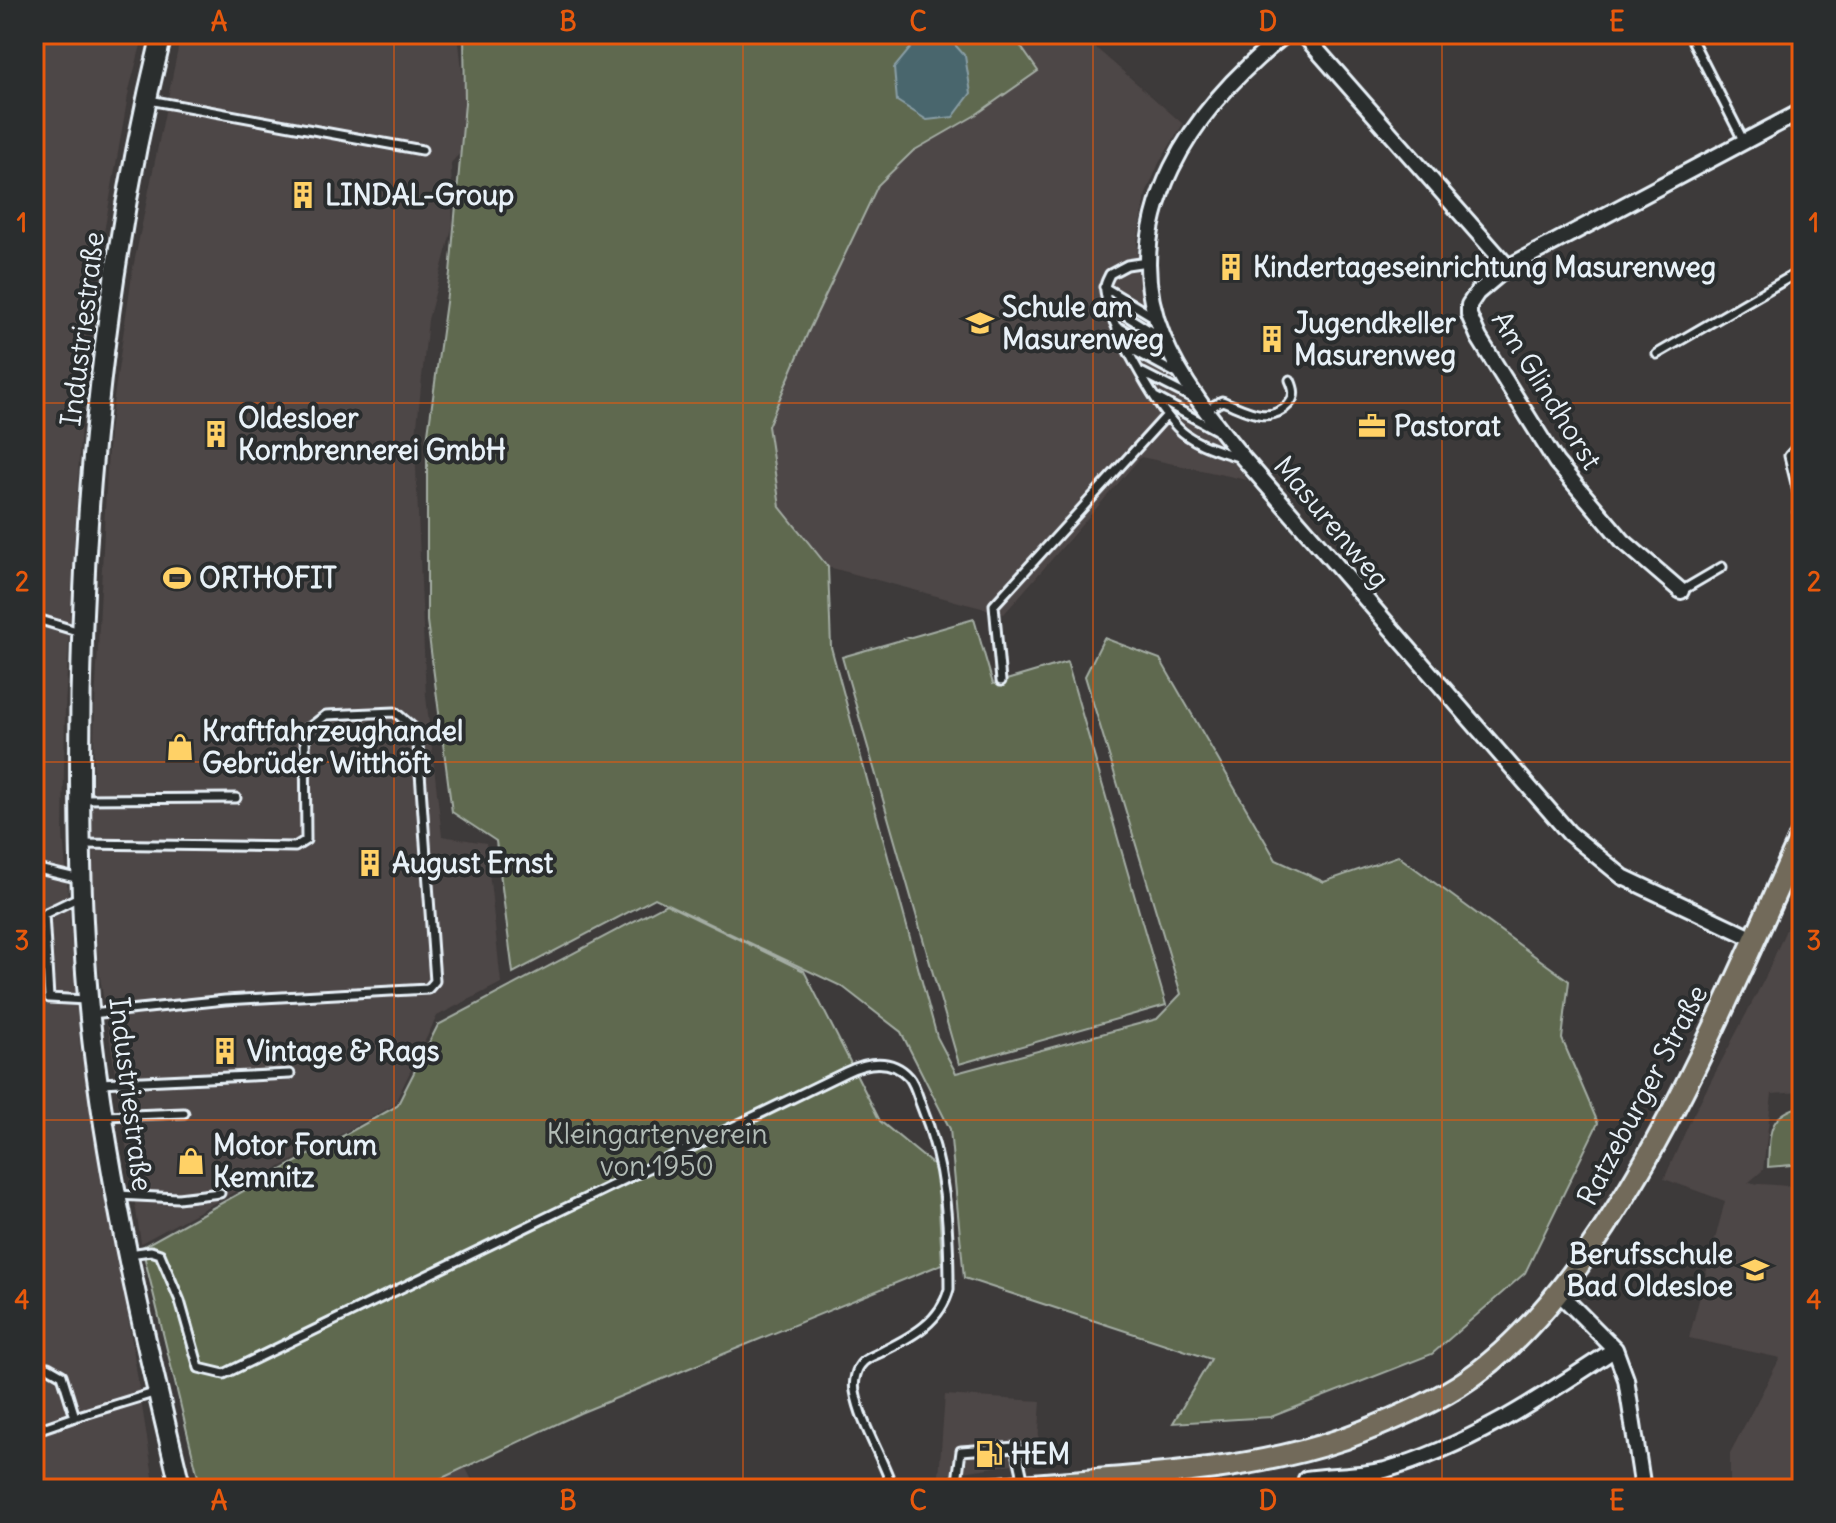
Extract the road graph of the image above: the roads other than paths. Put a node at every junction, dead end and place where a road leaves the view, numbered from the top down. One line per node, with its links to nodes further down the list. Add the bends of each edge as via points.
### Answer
1 (162, 34): 5 (main road, Industriestraße)
2 (1286, 34): 9 (street, Masurenweg, via 1242,72 1181,149 1155,205)
3 (1303, 34): 10 (street)
4 (1689, 34): 7 (lane)
5 (146, 100): 8 (lane); 33 (main road, Industriestraße, via 112,293)
6 (1802, 111): 7 (street, Am Glindhorst)
7 (1743, 140): 10 (street, Am Glindhorst)
8 (422, 150)
9 (1147, 262): 12 (lane, via 1110,274); 14 (street, Masurenweg)
10 (1508, 267): 31 (street, Am Glindhorst, via 1469,305 1479,338 1556,462 1623,541)
11 (1802, 270): 18 (lane)
12 (1104, 287): 13 (lane); 14 (lane)
13 (1108, 304): 15 (lane); 16 (lane)
14 (1157, 319): 16 (street, Masurenweg)
15 (1118, 327): 17 (lane); 19 (lane)
16 (1164, 339): 19 (street, Masurenweg)
17 (1128, 347): 20 (lane); 21 (lane)
18 (1657, 354)
19 (1173, 358): 21 (street, Masurenweg)
20 (1141, 372): 23 (lane); 24 (lane)
21 (1185, 378): 24 (street, Masurenweg)
22 (1290, 380): 24 (lane, via 1295,391 1280,412 1260,415 1222,401)
23 (1153, 396): 25 (lane); 26 (lane)
24 (1204, 407): 26 (street, Masurenweg)
25 (1167, 415): 28 (lane, via 1190,438); 34 (lane, via 994,605)
26 (1224, 434): 28 (street, Masurenweg)
27 (1802, 442): 29 (lane, via 1789,456)
28 (1244, 459): 41 (street, Masurenweg, via 1569,833 1623,877)
29 (1799, 496)
30 (1722, 567): 31 (lane)
31 (1681, 591)
32 (34, 618): 33 (lane)
33 (82, 632): 36 (main road, Industriestraße)
34 (1001, 681)
35 (236, 798): 36 (lane)
36 (80, 799): 38 (main road, Industriestraße)
37 (1802, 834): 41 (main road, Ratzeburger Straße)
38 (80, 844): 40 (main road, Industriestraße); 42 (lane, via 295,847 306,840 305,731 326,715 395,712 417,731 435,981 428,989)
39 (34, 868): 40 (lane)
40 (81, 888): 42 (main road, Industriestraße); 42 (lane, via 44,914 49,998)
41 (1754, 939): 50 (main road, Ratzeburger Straße, via 1646,1157)
42 (90, 1007): 44 (main road, Industriestraße)
43 (290, 1074): 44 (lane)
44 (98, 1083): 46 (main road, Industriestraße)
45 (184, 1113): 46 (lane)
46 (103, 1116): 48 (main road, Industriestraße)
47 (220, 1193): 48 (lane, via 178,1198)
48 (114, 1195): 49 (main road, Industriestraße)
49 (129, 1254): 53 (main road, Industriestraße); 59 (lane, via 160,1254 199,1368 224,1374 867,1062 891,1064 910,1077 939,1154 949,1289 945,1305 931,1320 911,1337 862,1362 856,1374 859,1405)
50 (1559, 1293): 51 (street); 57 (main road, Ratzeburger Straße, via 1501,1352 1458,1386 1342,1439 1248,1462)
51 (1615, 1349): 56 (street, via 1508,1419 1445,1448 1383,1471); 62 (street, via 1626,1379)
52 (34, 1366): 54 (lane, via 62,1375)
53 (159, 1391): 54 (lane); 58 (main road, Industriestraße)
54 (75, 1417): 55 (lane)
55 (34, 1431)
56 (1306, 1479)
57 (1025, 1485): 60 (lane, via 1016,1447 961,1451); 61 (main road, Ratzeburger Straße)
58 (180, 1489)
59 (893, 1489)
60 (956, 1489)
61 (991, 1489)
62 (1643, 1489)

